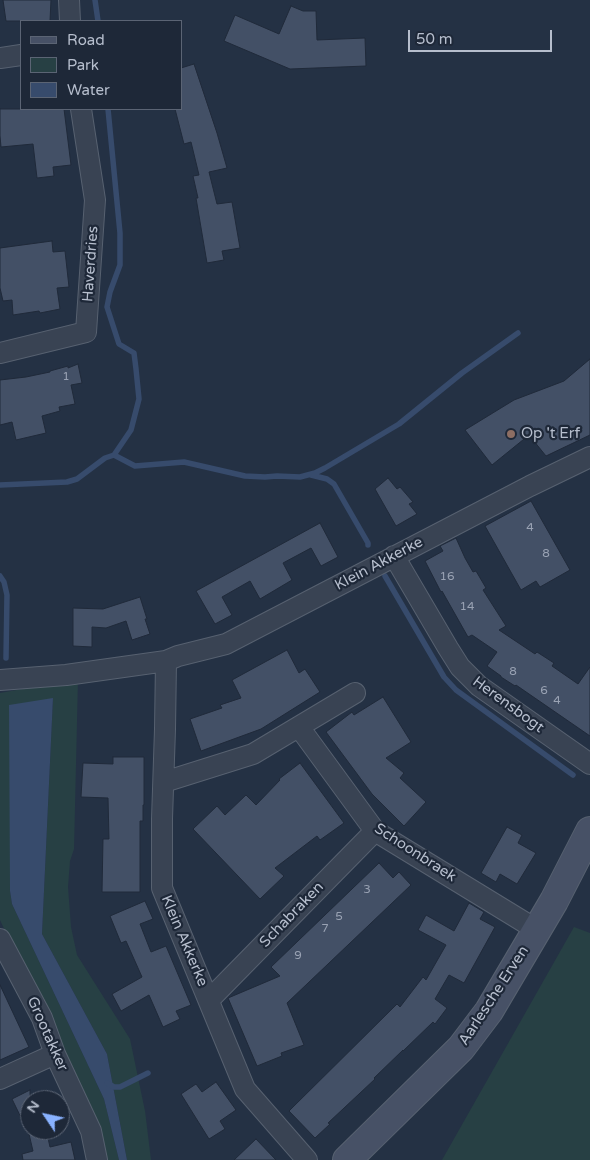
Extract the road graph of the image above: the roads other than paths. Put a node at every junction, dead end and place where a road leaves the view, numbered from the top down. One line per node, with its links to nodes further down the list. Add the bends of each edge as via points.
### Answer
1 (69, 0): 2 (street)
2 (70, 20)
3 (20, 55): 4 (street)
4 (0, 58)
5 (81, 110): 6 (street, Haverdries, via 95,200 86,332)
6 (0, 353)
7 (590, 457): 8 (street, Klein Akkerke)
8 (394, 556): 9 (street, Klein Akkerke, via 226,644); 13 (street, Herensbogt, via 460,667 478,686)
9 (166, 661): 10 (street, Klein Akkerke, via 66,675); 14 (street, Klein Akkerke)
10 (0, 680)
11 (355, 693): 12 (street)
12 (300, 727): 14 (street, via 253,754); 15 (street, Schoonbraek)
13 (590, 764)
14 (164, 782): 19 (street, Klein Akkerke, via 162,888)
15 (374, 831): 17 (street, Schoonbraek); 19 (street, Schabraken)
16 (590, 831): 17 (street, Aarlesche Erven)
17 (537, 930): 24 (street, Aarlesche Erven, via 488,1011 461,1048)
18 (0, 939): 20 (street, Grootakker, via 42,1018)
19 (209, 1000): 23 (street, Klein Akkerke, via 245,1089)
20 (55, 1054): 21 (street); 22 (street, Grootakker, via 91,1131)
21 (0, 1079)
22 (97, 1160)
23 (307, 1160)
24 (347, 1160)

